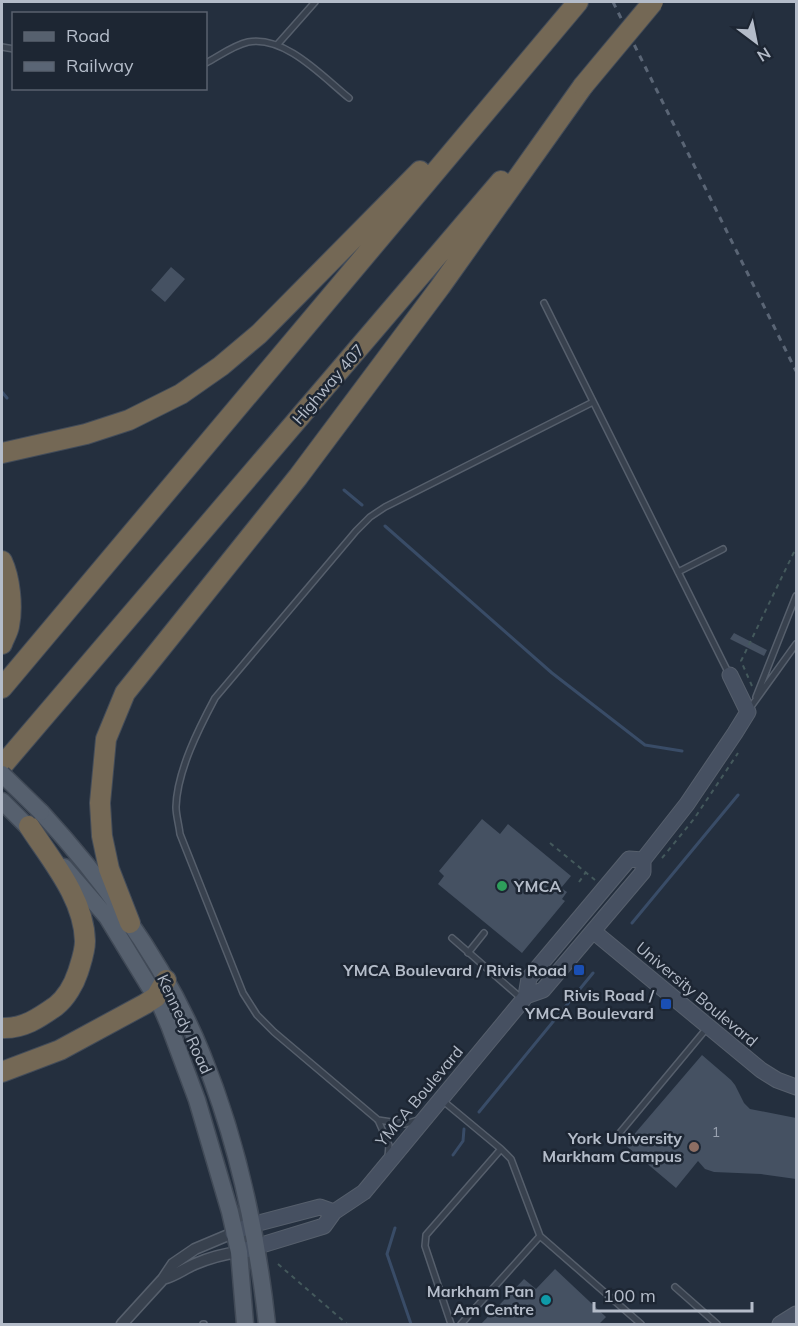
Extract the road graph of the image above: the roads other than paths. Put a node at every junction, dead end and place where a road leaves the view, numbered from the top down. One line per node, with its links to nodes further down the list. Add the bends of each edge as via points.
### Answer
1 (315, 2): 5 (lane)
2 (578, 2): 4 (highway)
3 (653, 2): 7 (highway, Highway 407, bridge)
4 (558, 26): 11 (highway, via 385,208 259,334 221,366 181,394 129,420); 19 (highway)
5 (277, 45): 6 (lane, via 248,42); 8 (lane, via 291,51)
6 (207, 62)
7 (583, 86): 22 (highway, Highway 407); 29 (highway, via 298,477 125,693 106,739 100,803 108,868)
8 (349, 98)
9 (544, 303): 10 (lane)
10 (594, 402): 14 (lane); 43 (lane, via 370,517 215,698 187,759 176,807 180,834 243,993 256,1015 274,1032)
11 (2, 453)
12 (723, 549): 14 (lane)
13 (2, 561): 16 (highway, via 10,604 9,627)
14 (678, 572): 18 (lane)
15 (796, 596): 20 (lane)
16 (2, 644)
17 (796, 644): 20 (lane)
18 (730, 675): 21 (main road)
19 (2, 688)
20 (756, 697): 21 (lane)
21 (748, 712): 27 (main road, YMCA Boulevard, via 687,804)
22 (7, 759): 24 (highway, Highway 407)
23 (2, 774): 26 (main road, Kennedy Road, bridge)
24 (2, 779)
25 (2, 801): 26 (main road, Kennedy Road)
26 (35, 819): 29 (main road, Kennedy Road, via 74,848); 35 (main road, Kennedy Road, via 107,917); 38 (highway, via 79,910 85,943 83,957 75,982 60,1003 40,1018)
27 (643, 860): 28 (main road, YMCA Boulevard, via 629,859); 30 (main road, YMCA Boulevard, via 643,872)
28 (579, 919): 30 (street, University Boulevard); 36 (main road, YMCA Boulevard, via 529,978)
29 (130, 923): 34 (main road, Kennedy Road)
30 (593, 931): 36 (main road, YMCA Boulevard, via 543,990); 37 (main road, University Boulevard)
31 (484, 933): 33 (lane)
32 (452, 938): 33 (lane)
33 (468, 952): 36 (lane)
34 (166, 980): 35 (highway); 48 (main road, Kennedy Road, via 202,1054 218,1098 233,1143)
35 (156, 997): 39 (highway, via 60,1050); 49 (main road, Kennedy Road, via 197,1100)
36 (524, 998): 41 (main road, YMCA Boulevard)
37 (708, 1027): 40 (main road, University Boulevard, via 761,1070); 44 (lane)
38 (2, 1028)
39 (2, 1072)
40 (796, 1087)
41 (440, 1099): 42 (main road, YMCA Boulevard); 45 (lane)
42 (424, 1119): 43 (lane, via 405,1124); 46 (main road, YMCA Boulevard)
43 (378, 1120): 46 (lane, via 388,1145)
44 (618, 1135)
45 (501, 1149): 50 (lane, via 511,1159); 59 (lane, via 426,1235)
46 (387, 1164): 47 (main road, YMCA Boulevard, via 364,1192)
47 (334, 1212): 48 (main road, via 321,1207); 51 (main road, YMCA Boulevard, via 324,1226)
48 (251, 1225): 49 (main road); 51 (main road, Kennedy Road)
49 (233, 1233): 52 (main road, Kennedy Road); 53 (street, via 195,1249 173,1264)
50 (540, 1236): 60 (lane); 61 (lane)
51 (256, 1248): 52 (main road, YMCA Boulevard); 58 (main road, Kennedy Road)
52 (239, 1252): 53 (street, via 206,1259); 57 (main road, Kennedy Road)
53 (163, 1279): 56 (street)
54 (675, 1287): 62 (lane)
55 (796, 1314): 63 (main road)
56 (122, 1324)
57 (245, 1324)
58 (267, 1324)
59 (451, 1324)
60 (461, 1324)
61 (640, 1324)
62 (717, 1324)
63 (780, 1324)

